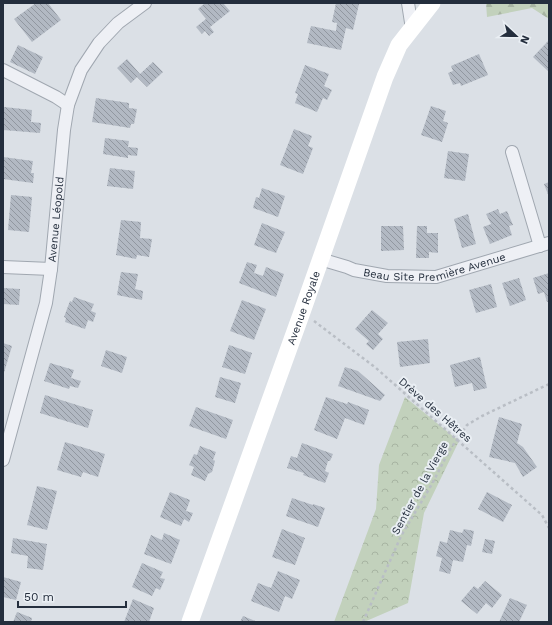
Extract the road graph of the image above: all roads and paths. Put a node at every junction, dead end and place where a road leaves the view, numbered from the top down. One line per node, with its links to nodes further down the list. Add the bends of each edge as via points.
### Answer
1 (145, 3): 6 (street, Avenue Léopold, via 118,23 98,43 81,70)
2 (408, 3): 4 (street)
3 (432, 3): 4 (street, Avenue Royale)
4 (412, 29): 9 (street, Avenue Royale, via 399,45 385,77)
5 (3, 70): 6 (street, via 56,96)
6 (68, 105): 11 (street, Avenue Léopold)
7 (512, 152): 8 (street)
8 (545, 245): 9 (street, Beau Site Première Avenue, via 436,277 387,276 354,270)
9 (320, 259): 12 (street, Avenue Royale)
10 (3, 267): 11 (street)
11 (51, 268): 15 (street, Avenue Léopold, via 46,303)
12 (302, 312): 14 (path, Drève des Hêtres, via 376,368); 17 (street, Avenue Royale)
13 (549, 384): 14 (path, Sentier de la Vierge, via 482,416 467,425)
14 (457, 439): 16 (path, Drève des Hêtres, via 542,515); 18 (path, Sentier de la Vierge, via 401,536)
15 (3, 460)
16 (549, 528)
17 (190, 622)
18 (363, 622)

